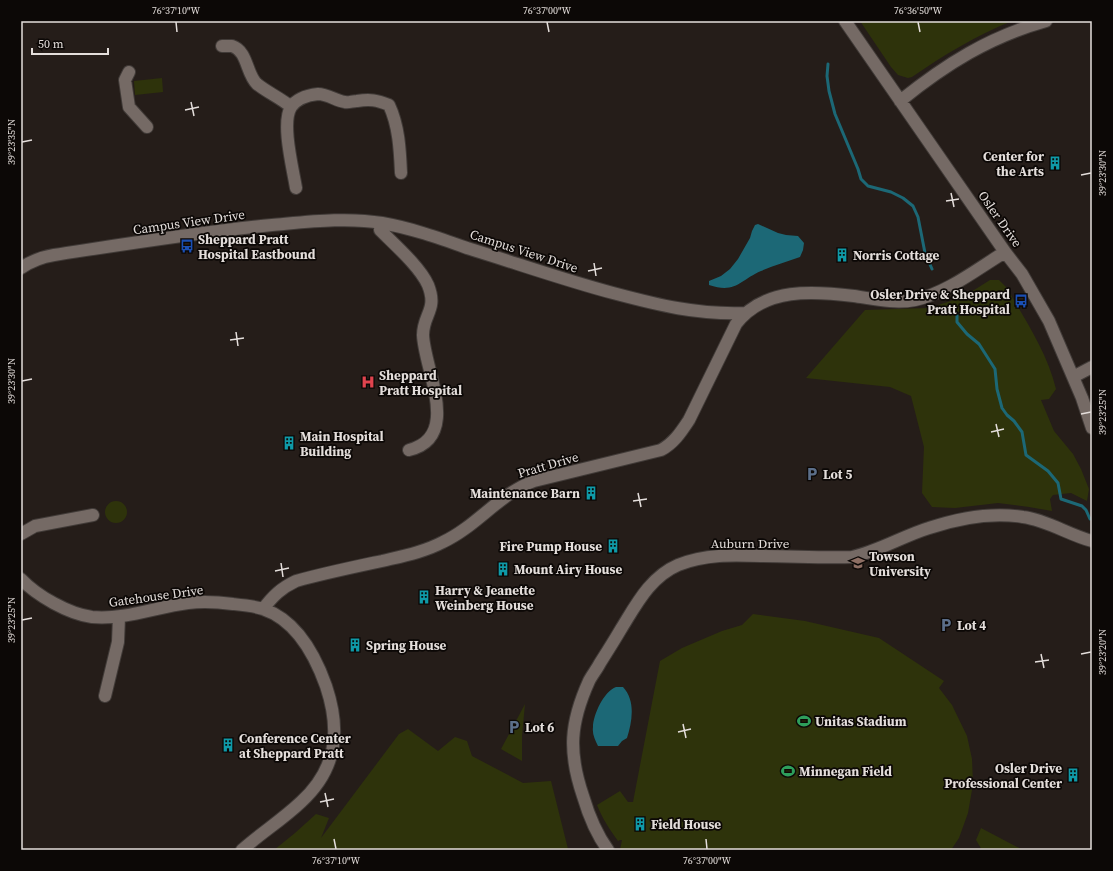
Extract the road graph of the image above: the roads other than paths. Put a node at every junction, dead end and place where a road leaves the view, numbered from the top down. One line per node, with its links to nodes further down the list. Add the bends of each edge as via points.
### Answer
1 (845, 21): 5 (street, Osler Drive)
2 (1046, 21): 5 (street, via 1005,35 980,47 939,71)
3 (222, 46): 6 (street, via 232,46 239,51 256,83)
4 (129, 72): 7 (street, via 125,80 129,107)
5 (900, 101): 11 (street, Osler Drive)
6 (291, 106): 8 (street, via 307,96 320,94 346,102 368,100 389,105 397,127); 9 (street, via 287,124)
7 (147, 127)
8 (401, 173)
9 (296, 188)
10 (381, 223): 12 (street, Campus View Drive, via 310,222 253,227 42,257); 13 (street, Campus View Drive, via 431,236 592,288 656,304 707,313); 17 (street, via 380,230 425,278 432,301 423,334 435,396 437,422 432,435 423,445)
11 (1005, 252): 13 (street, Campus View Drive, via 944,290 914,300 896,302 824,293 792,294 770,299); 15 (street, Osler Drive, via 1022,274 1049,321)
12 (21, 268)
13 (746, 312): 22 (street, Pratt Drive, via 736,324 689,420 669,446 524,485 445,542 413,554 296,581 277,592)
14 (1092, 367): 15 (street)
15 (1073, 377): 16 (street, Osler Drive)
16 (1092, 428)
17 (409, 450)
18 (93, 515): 19 (street, via 35,526)
19 (21, 534)
20 (1092, 541): 26 (street, Auburn Drive, via 1024,517 984,516 929,528 866,554 852,557 729,555 690,560 666,572 650,584 636,604 590,680 575,722 573,749 580,788)
21 (21, 579): 23 (street, Gatehouse Drive, via 49,600 72,611 92,617)
22 (263, 609): 23 (street, Gatehouse Drive, via 199,602); 25 (street, Gatehouse Drive, via 290,626 314,658 330,701 334,719 334,739 328,768 316,787)
23 (119, 617): 24 (street, via 118,642)
24 (105, 696)
25 (242, 850)
26 (608, 850)

